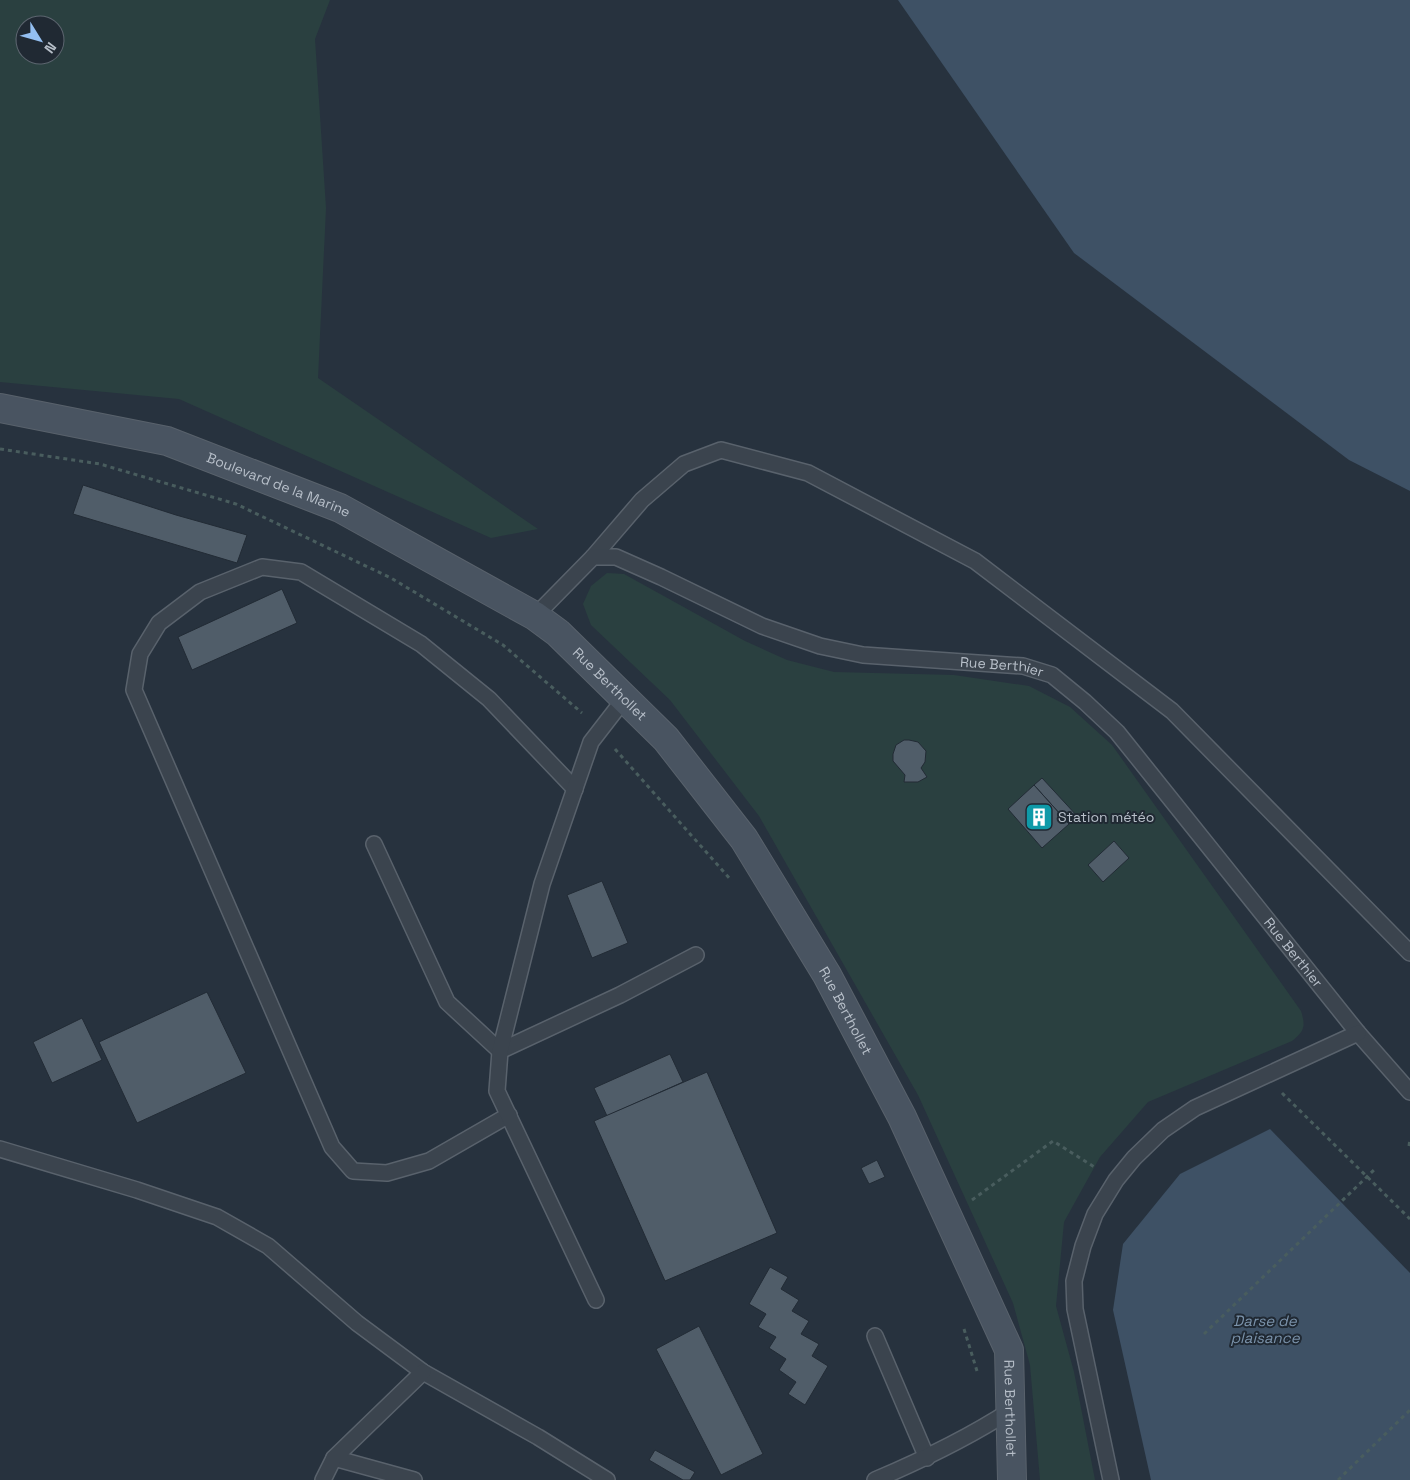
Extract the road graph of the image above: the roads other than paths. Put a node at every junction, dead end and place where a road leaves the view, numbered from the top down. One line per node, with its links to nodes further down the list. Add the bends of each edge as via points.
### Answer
1 (0, 408): 3 (main road, Boulevard de la Marine, via 167,441 340,508)
2 (594, 557): 3 (lane); 7 (lane, via 642,500 684,464 721,450 808,473 975,561 1172,711); 9 (lane, Rue Berthier, via 616,557 762,626 820,646 863,655 1023,666 1052,675 1118,732)
3 (536, 616): 4 (main road, Rue Berthollet)
4 (625, 698): 5 (lane, via 591,742); 17 (main road, Rue Berthollet, via 666,739 744,839 827,975 902,1117 1009,1350)
5 (575, 789): 10 (lane, via 542,884); 12 (lane, via 489,699 421,644 301,572 262,567 200,592 159,623 140,654 134,690 332,1147 353,1171 387,1173 429,1161)
6 (374, 844): 10 (lane, via 447,1002)
7 (1410, 953)
8 (696, 955): 10 (lane)
9 (1358, 1033): 11 (lane, Rue Berthier); 25 (lane, via 1194,1108 1163,1130 1134,1158 1095,1214 1074,1281 1075,1309)
10 (500, 1051): 12 (lane, via 497,1091)
11 (1410, 1092)
12 (509, 1115): 14 (lane)
13 (0, 1149): 16 (lane, via 217,1217 268,1246 357,1323)
14 (596, 1300)
15 (875, 1336): 19 (lane)
16 (423, 1372): 18 (lane); 22 (lane)
17 (1011, 1410): 19 (lane); 24 (main road, Rue Berthollet)
18 (334, 1458): 20 (lane); 21 (lane)
19 (927, 1458): 23 (lane)
20 (323, 1480)
21 (414, 1480)
22 (607, 1480)
23 (875, 1480)
24 (1012, 1480)
25 (1111, 1480)

